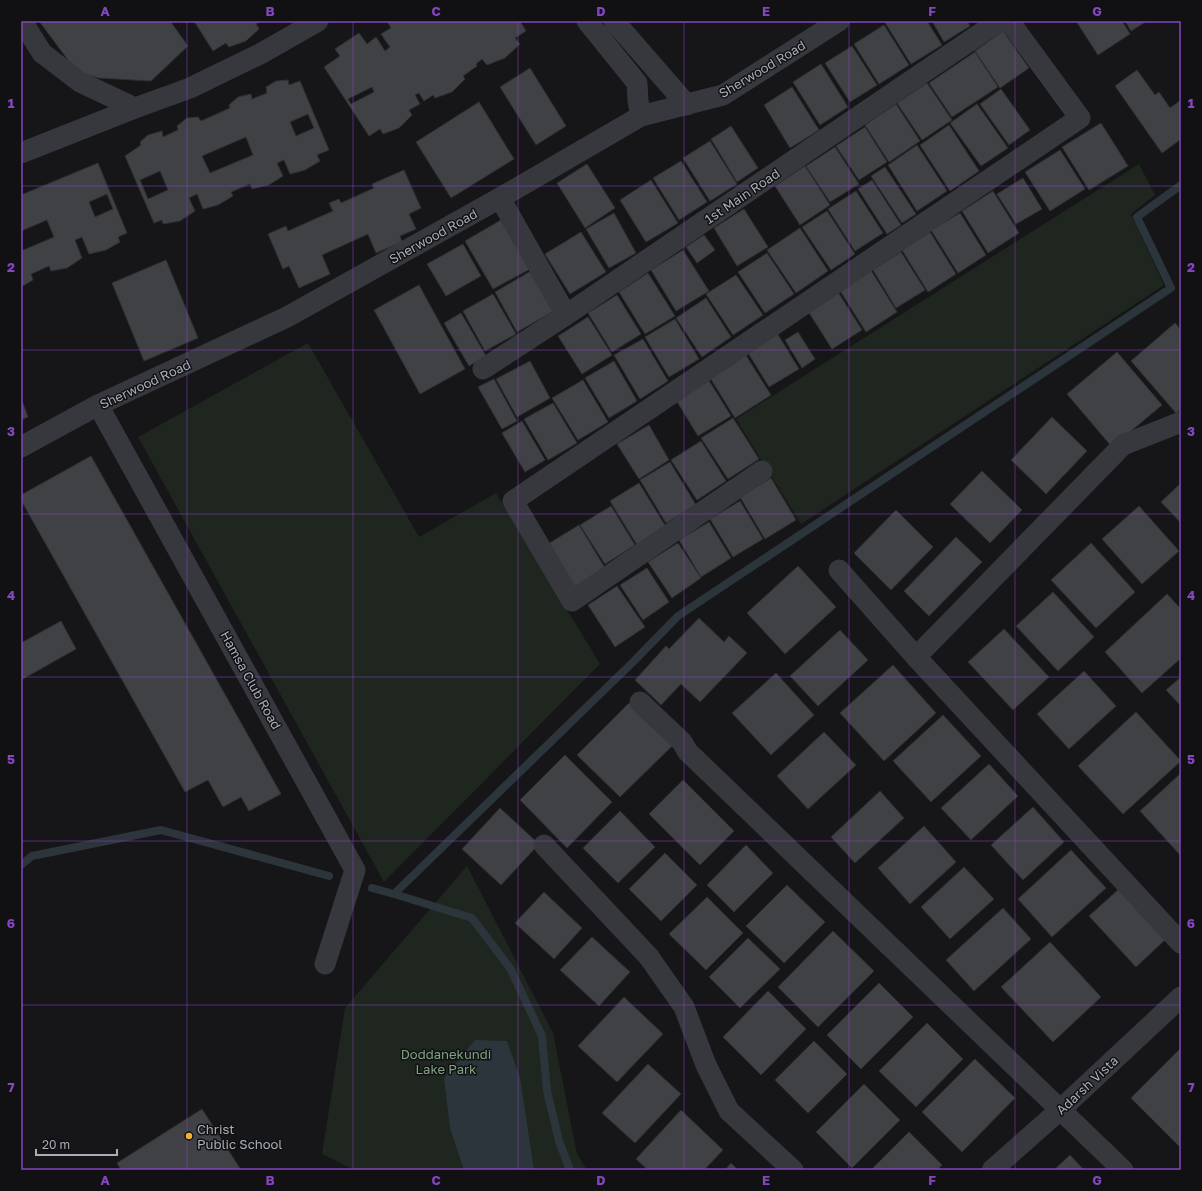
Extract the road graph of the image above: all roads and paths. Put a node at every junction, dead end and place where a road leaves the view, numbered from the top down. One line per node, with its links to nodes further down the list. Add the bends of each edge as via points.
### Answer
1 (22, 21): 9 (street, via 42,53 80,82)
2 (318, 21): 9 (street, via 260,54 190,88)
3 (587, 21): 10 (street, via 637,83)
4 (614, 21): 8 (street)
5 (840, 21): 8 (street, Sherwood Road, via 723,95)
6 (999, 21): 13 (street, 1st Main Road)
7 (1009, 21): 18 (street, via 1080,118 514,501 572,601)
8 (687, 105): 10 (street, Sherwood Road)
9 (134, 108): 11 (street)
10 (641, 116): 12 (street, Sherwood Road)
11 (21, 153)
12 (500, 198): 13 (street); 15 (street, Sherwood Road, via 287,317)
13 (566, 315): 14 (street, 1st Main Road)
14 (483, 369)
15 (98, 405): 17 (street, Sherwood Road); 24 (street, Hamsa Club Road, via 355,870)
16 (1181, 422): 20 (street, via 1123,445)
17 (21, 447)
18 (762, 471)
19 (839, 570): 20 (street)
20 (916, 657): 23 (street)
21 (640, 702): 26 (street, via 682,742 688,752)
22 (544, 845): 27 (street, via 649,957 684,1007 706,1065 729,1111)
23 (1181, 943)
24 (325, 964)
25 (1181, 997): 26 (street, Adarsh Vista)
26 (1060, 1110): 28 (street, Adarsh Vista); 29 (street)
27 (793, 1170)
28 (992, 1170)
29 (1123, 1170)

